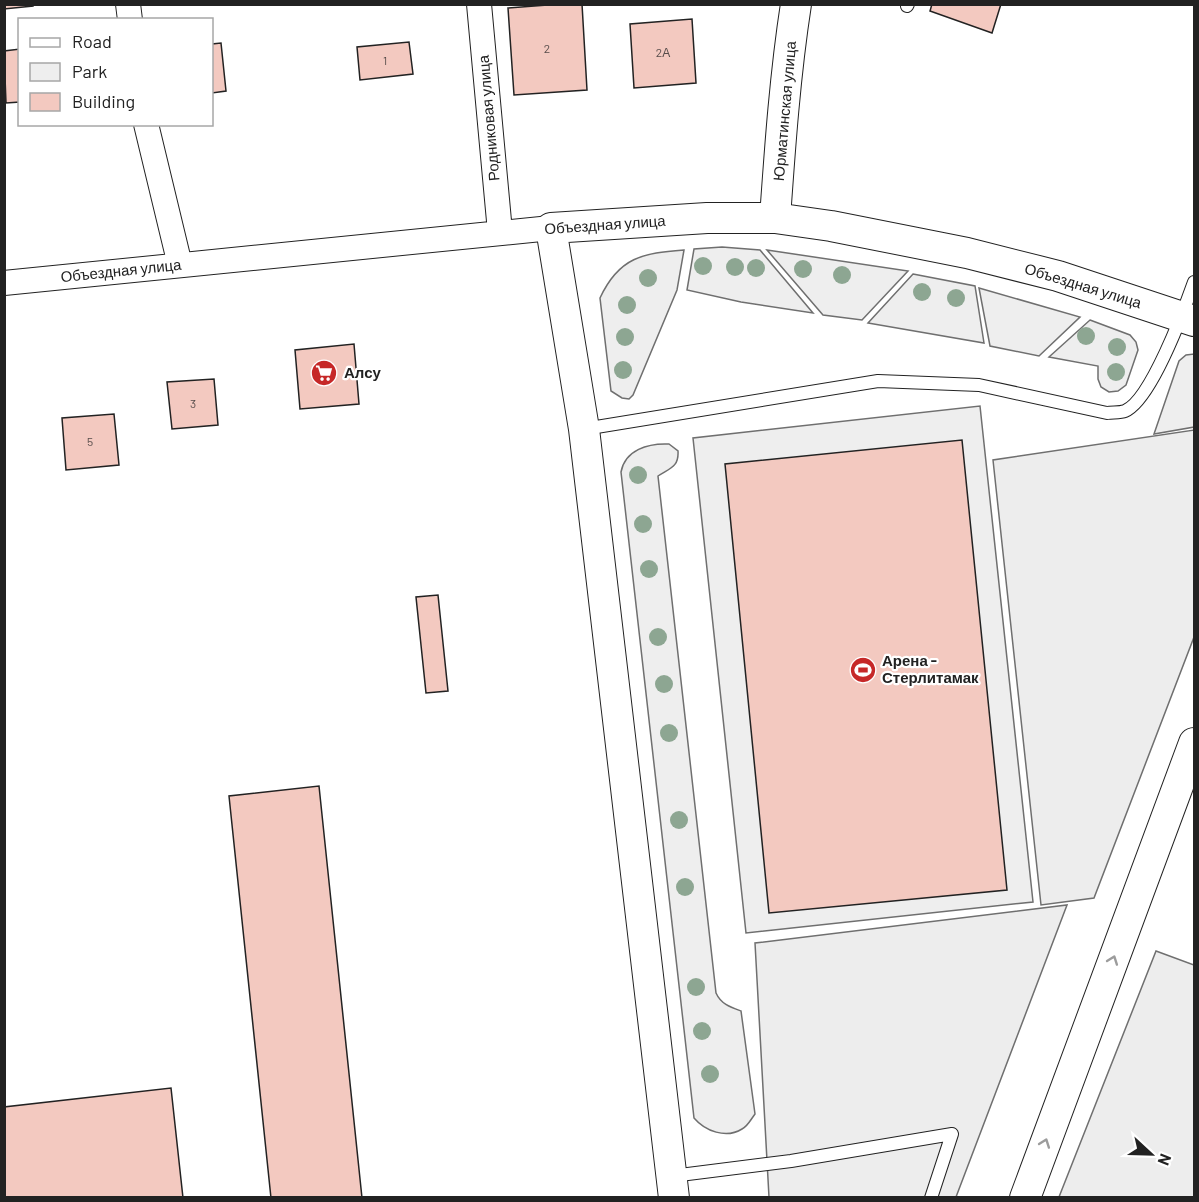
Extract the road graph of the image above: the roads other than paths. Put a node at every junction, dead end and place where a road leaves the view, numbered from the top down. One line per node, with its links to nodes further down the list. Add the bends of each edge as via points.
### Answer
1 (478, 4): 6 (street, Родниковая улица)
2 (796, 4): 4 (street, Юрматинская улица)
3 (146, 126): 7 (street)
4 (775, 218): 5 (street, Объездная улица, via 706,218); 10 (street, Объездная улица, via 967,253 1058,276)
5 (551, 228): 6 (street, Объездная улица); 11 (street)
6 (500, 232): 7 (street, Объездная улица)
7 (180, 265): 9 (street, Объездная улица)
8 (1194, 282): 10 (lane)
9 (4, 283)
10 (1188, 319): 11 (lane, via 1138,402 1124,412 1107,413 980,385 878,381)
11 (584, 429): 13 (street)
12 (1194, 743): 15 (street, one-way to 12)
13 (672, 1187): 14 (lane, via 791,1161 952,1134)
14 (931, 1197)
15 (1025, 1197)

